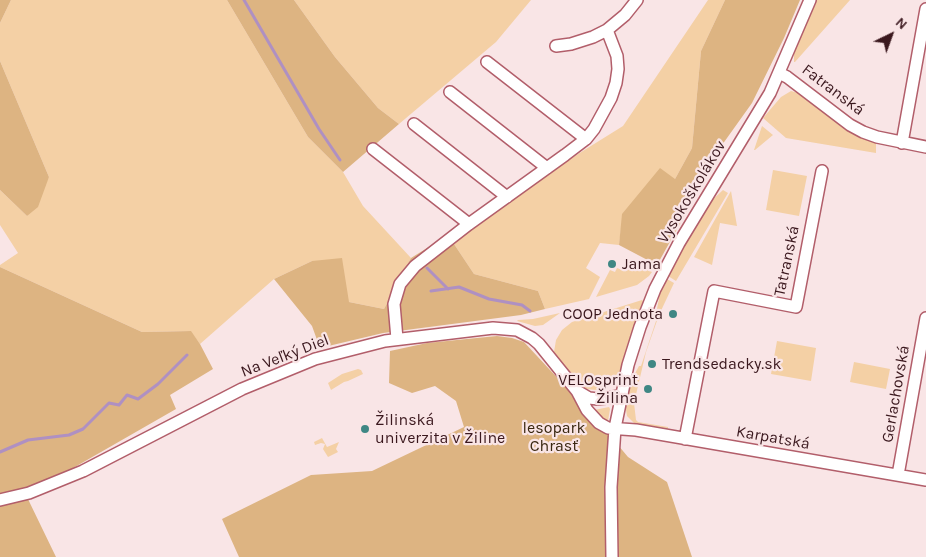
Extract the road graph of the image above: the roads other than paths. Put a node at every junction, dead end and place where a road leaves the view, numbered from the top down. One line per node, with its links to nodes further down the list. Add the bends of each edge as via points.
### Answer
1 (637, 0): 4 (street)
2 (810, 0): 7 (street, Vysokoškolákov)
3 (926, 9): 11 (street)
4 (607, 30): 5 (street, via 578,42); 10 (street, via 617,56 616,83 604,113)
5 (556, 46)
6 (487, 62): 10 (street)
7 (779, 73): 11 (street, Fatranská, via 850,125); 21 (street, Vysokoškolákov, via 662,275 640,327)
8 (450, 92): 14 (street)
9 (414, 124): 16 (street)
10 (586, 139): 14 (street)
11 (902, 143): 12 (street, Fatranská)
12 (926, 147)
13 (373, 149): 17 (street)
14 (547, 168): 16 (street)
15 (822, 171): 23 (street, Tatranská, via 796,306 714,291)
16 (506, 197): 17 (street)
17 (469, 224): 19 (street, via 415,266 400,284 394,304)
18 (926, 318): 24 (street, Gerlachovská)
19 (397, 339): 20 (street, Na Veľký Diel, via 493,328 517,330 539,344); 26 (street, Na Veľký Diel, via 284,370 83,471 29,493)
20 (577, 391): 21 (street, via 589,398); 22 (street, Na Veľký Diel, via 599,424)
21 (620, 396): 22 (street, Vysokoškolákov)
22 (615, 428): 23 (street, Karpatská); 27 (street, Vysokoškolákov, via 611,487)
23 (685, 439): 24 (street, Karpatská)
24 (898, 475): 25 (street, Karpatská)
25 (926, 480)
26 (0, 500)
27 (612, 557)

